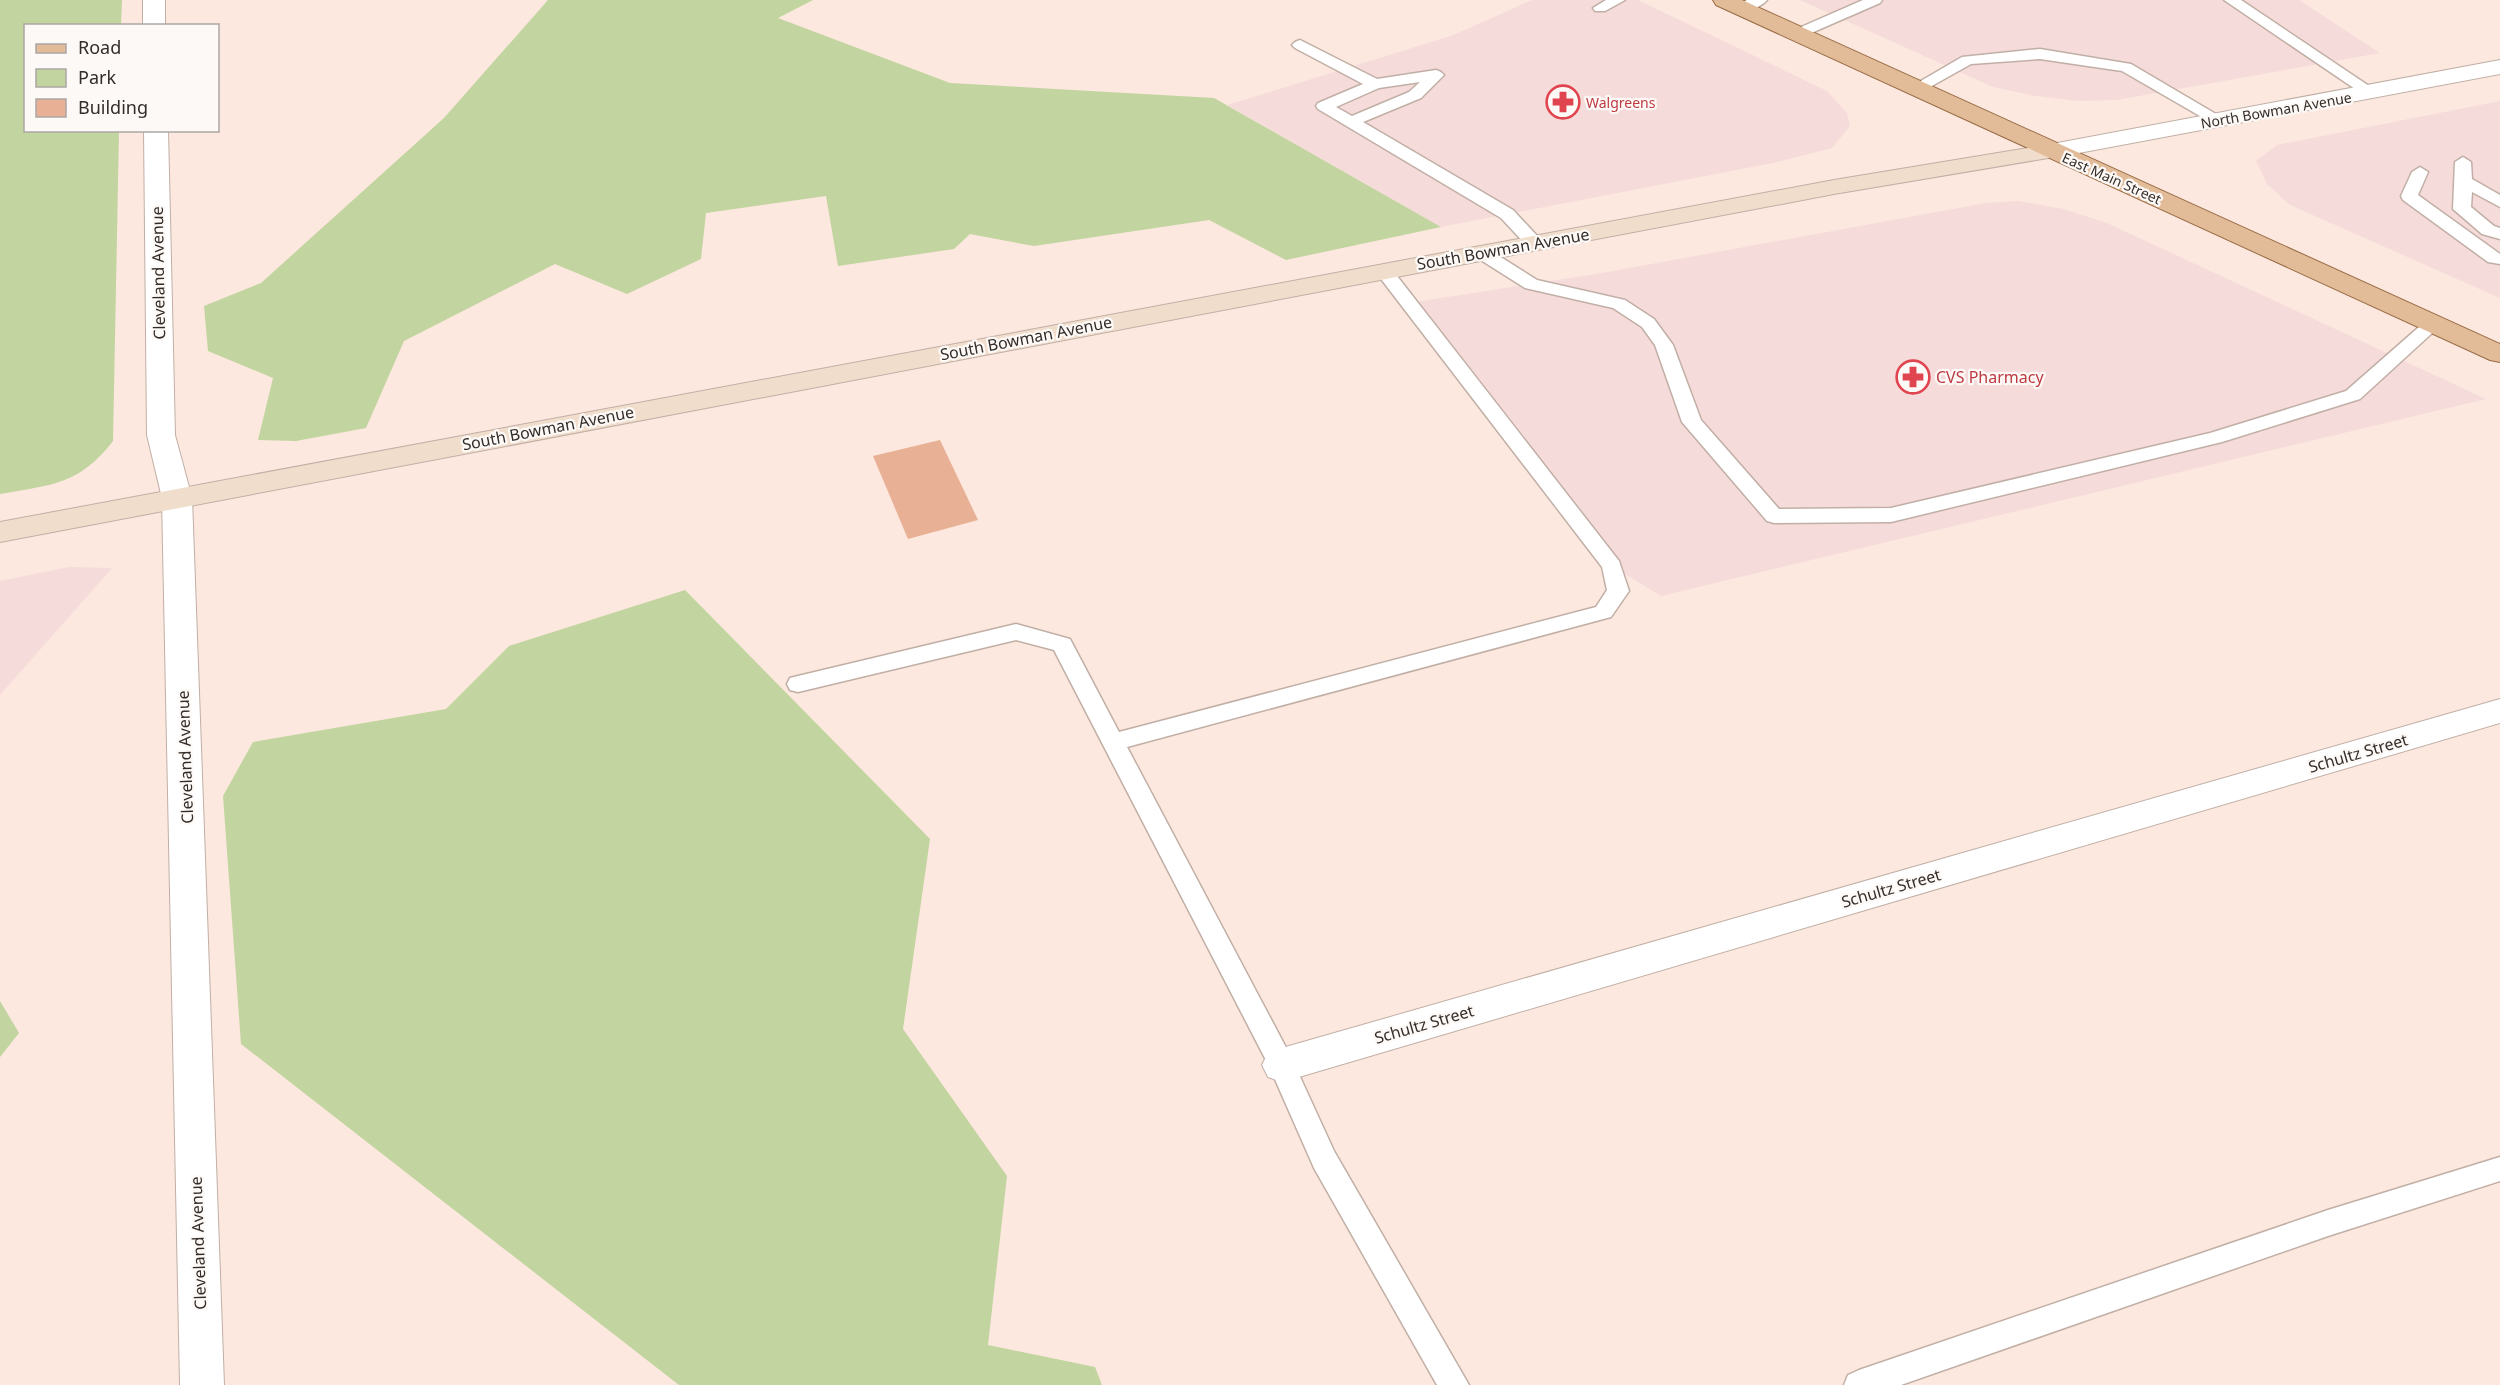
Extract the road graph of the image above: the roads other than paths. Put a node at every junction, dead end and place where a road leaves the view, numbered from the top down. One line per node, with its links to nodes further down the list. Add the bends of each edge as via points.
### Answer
1 (154, 0): 7 (street)
2 (1618, 0): 6 (lane)
3 (1875, 0): 8 (lane)
4 (2231, 0): 13 (lane)
5 (1741, 3): 8 (main road, East Main Street)
6 (1599, 8)
7 (154, 24)
8 (1797, 34): 12 (main road, East Main Street)
9 (1300, 45): 11 (lane)
10 (2500, 67): 13 (street, North Bowman Avenue)
11 (1375, 84): 15 (lane, via 1324,106); 15 (lane, via 1436,75 1415,95)
12 (1914, 89): 14 (lane, via 1967,60 2040,54 2126,67); 17 (main road, East Main Street)
13 (2370, 92): 14 (street, North Bowman Avenue)
14 (2218, 120): 17 (street, North Bowman Avenue)
15 (1350, 122): 23 (lane, via 1507,214)
16 (156, 132): 29 (street, Cleveland Avenue, via 161,435)
17 (2052, 151): 23 (main road, South Bowman Avenue); 27 (main road, East Main Street)
18 (2463, 162): 20 (lane)
19 (2420, 172): 25 (lane, via 2409,196)
20 (2464, 181): 21 (lane); 22 (lane, via 2462,209 2488,230)
21 (2500, 202)
22 (2500, 234)
23 (1535, 244): 24 (main road, South Bowman Avenue)
24 (1482, 254): 26 (main road, South Bowman Avenue); 27 (lane, via 1531,284 1619,304 1648,323 1664,345 1692,422 1774,516 1891,515 2215,438 2353,395)
25 (2500, 259)
26 (1384, 271): 29 (main road, South Bowman Avenue); 33 (lane, via 1612,566 1618,591 1603,612)
27 (2433, 324): 28 (main road, East Main Street)
28 (2500, 354)
29 (177, 498): 30 (main road, South Bowman Avenue); 36 (street, Cleveland Avenue)
30 (0, 531)
31 (798, 684): 33 (lane, via 1016,632 1062,644)
32 (2500, 711): 34 (street, Schultz Street)
33 (1113, 742): 34 (lane)
34 (1282, 1065): 37 (lane, via 1324,1159)
35 (2500, 1168): 38 (lane, via 2328,1223)
36 (202, 1385)
37 (1454, 1385)
38 (1859, 1385)

